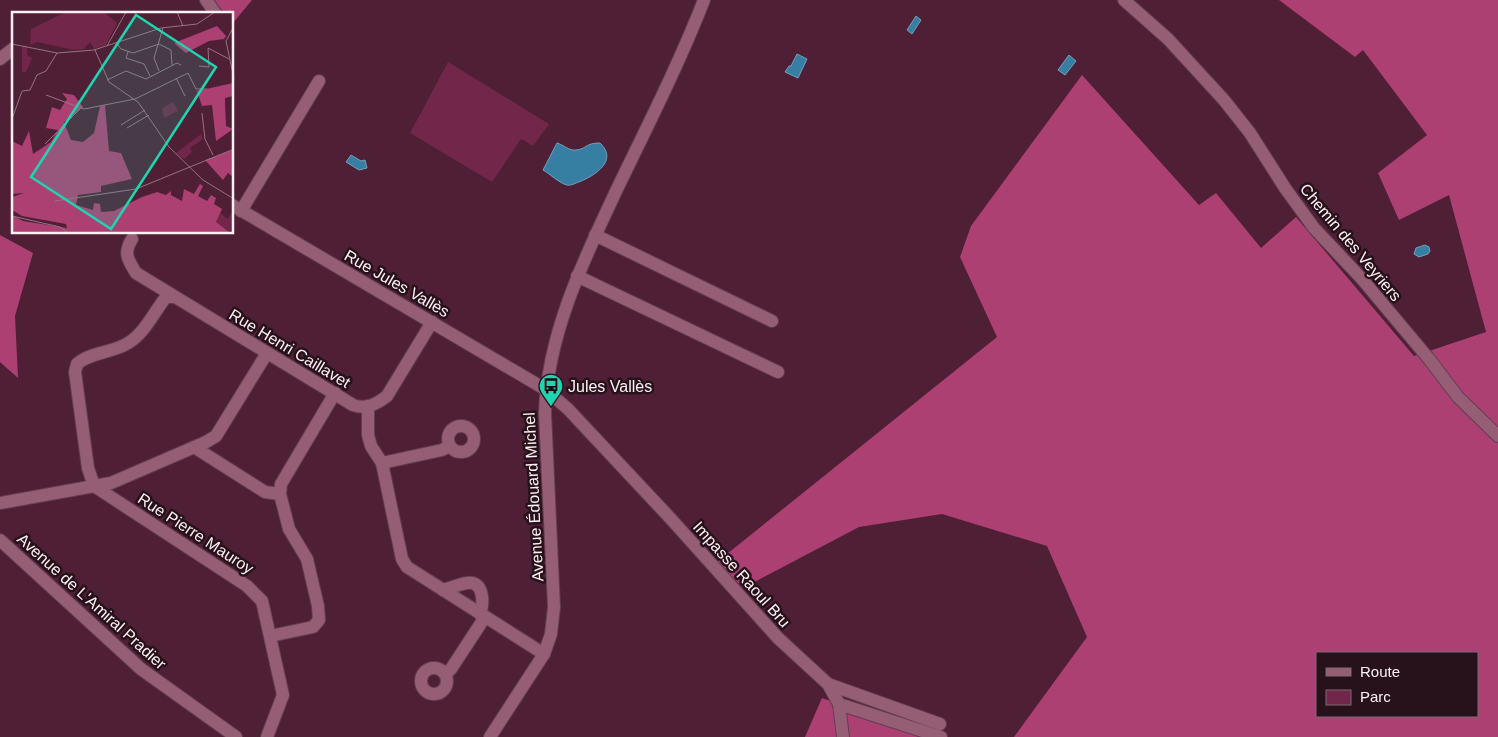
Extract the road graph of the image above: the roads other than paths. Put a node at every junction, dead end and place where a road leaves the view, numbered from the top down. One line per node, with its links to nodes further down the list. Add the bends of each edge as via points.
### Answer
1 (206, 0): 4 (street)
2 (704, 0): 9 (street, Avenue Édouard Michel, via 688,41)
3 (1124, 0): 20 (street, Chemin des Veyriers, via 1168,39 1224,100 1314,228 1362,279 1458,397)
4 (215, 12)
5 (12, 50): 6 (street)
6 (0, 59)
7 (319, 81): 8 (street)
8 (237, 208): 14 (street, Rue Jules Vallès)
9 (595, 236): 11 (street, Avenue Édouard Michel); 13 (street)
10 (132, 239): 12 (street, Rue Henri Caillavet, via 127,246 128,258 136,273)
11 (577, 276): 16 (street); 17 (street, Avenue Édouard Michel)
12 (174, 296): 15 (street, Rue Henri Caillavet); 24 (street, via 166,297 140,333 128,343 77,364 75,372 88,468)
13 (772, 321)
14 (432, 322): 17 (street, Rue Jules Vallès); 19 (street, via 388,396)
15 (267, 353): 18 (street, Rue Henri Caillavet); 22 (street, via 216,436)
16 (778, 372)
17 (545, 389): 31 (street, Avenue Édouard Michel, via 554,606 551,634); 33 (street, Impasse Raoul Bru, via 581,423 778,638)
18 (335, 393): 19 (street, Rue Henri Caillavet, via 358,407); 25 (street, via 280,484)
19 (368, 406): 23 (street, via 368,435)
20 (1498, 436)
21 (450, 446): 23 (street)
22 (194, 447): 24 (street, via 111,483); 25 (street, via 265,492)
23 (382, 463): 28 (street, via 402,559 407,567)
24 (94, 486): 26 (street); 30 (street, Rue Pierre Mauroy, via 258,595)
25 (280, 494): 30 (street, via 289,529 307,559 319,620 313,627)
26 (0, 503)
27 (0, 540): 36 (street, Avenue de L'Amiral Pradier, via 141,670)
28 (443, 590): 29 (street); 29 (street, via 473,583 481,592)
29 (483, 615): 31 (street); 32 (street)
30 (270, 636): 37 (street, Rue Pierre Mauroy, via 283,695)
31 (544, 654): 38 (street, Avenue Édouard Michel)
32 (445, 674)
33 (828, 684): 34 (street, Impasse Raoul Bru); 35 (street)
34 (839, 704): 35 (street); 39 (street)
35 (940, 731)
36 (236, 737)
37 (267, 737)
38 (490, 737)
39 (843, 737)

